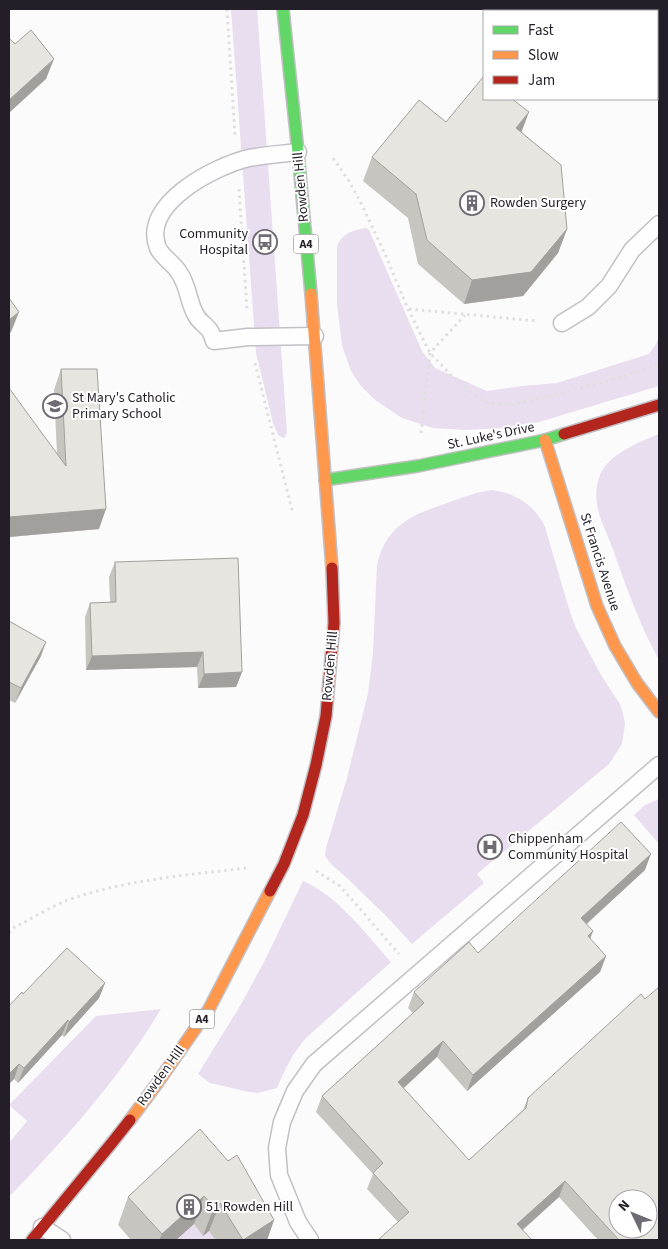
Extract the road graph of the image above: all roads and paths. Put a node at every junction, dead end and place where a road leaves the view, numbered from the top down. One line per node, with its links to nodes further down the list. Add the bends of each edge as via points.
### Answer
1 (227, 9): 5 (path)
2 (283, 9): 3 (main road, Rowden Hill / A4)
3 (298, 152): 5 (lane); 10 (main road, Rowden Hill / A4)
4 (332, 157): 7 (path, via 361,203)
5 (237, 162): 11 (path); 11 (lane, via 218,169 176,195 164,208 155,232 159,250 179,272 192,308 211,331 214,342)
6 (659, 224): 9 (lane, via 632,250 609,286 588,308)
7 (408, 309): 8 (path); 12 (path)
8 (465, 314): 9 (path); 12 (path)
9 (562, 323)
10 (314, 336): 11 (lane); 17 (main road, Rowden Hill / A4)
11 (248, 337): 18 (path)
12 (430, 353): 13 (path, via 484,402 510,405); 16 (path)
13 (659, 365)
14 (659, 405): 15 (main road, St. Luke's Drive)
15 (545, 440): 16 (main road, St. Luke's Drive); 19 (main road, St Francis Avenue, via 597,606 615,646)
16 (418, 466): 17 (main road, St. Luke's Drive)
17 (325, 480): 21 (main road, Rowden Hill / A4, via 334,623 326,716 302,815)
18 (295, 521)
19 (659, 712)
20 (659, 765): 23 (lane)
21 (284, 864): 22 (path, via 111,887 66,901); 23 (path, via 309,868 340,886); 24 (main road, Rowden Hill / A4, via 209,1009 134,1115)
22 (9, 933)
23 (417, 975): 27 (lane, via 314,1064 295,1091 282,1122 277,1148 279,1175 298,1222)
24 (42, 1227): 25 (main road, Rowden Hill / A4); 26 (lane)
25 (32, 1240)
26 (62, 1240)
27 (310, 1240)

